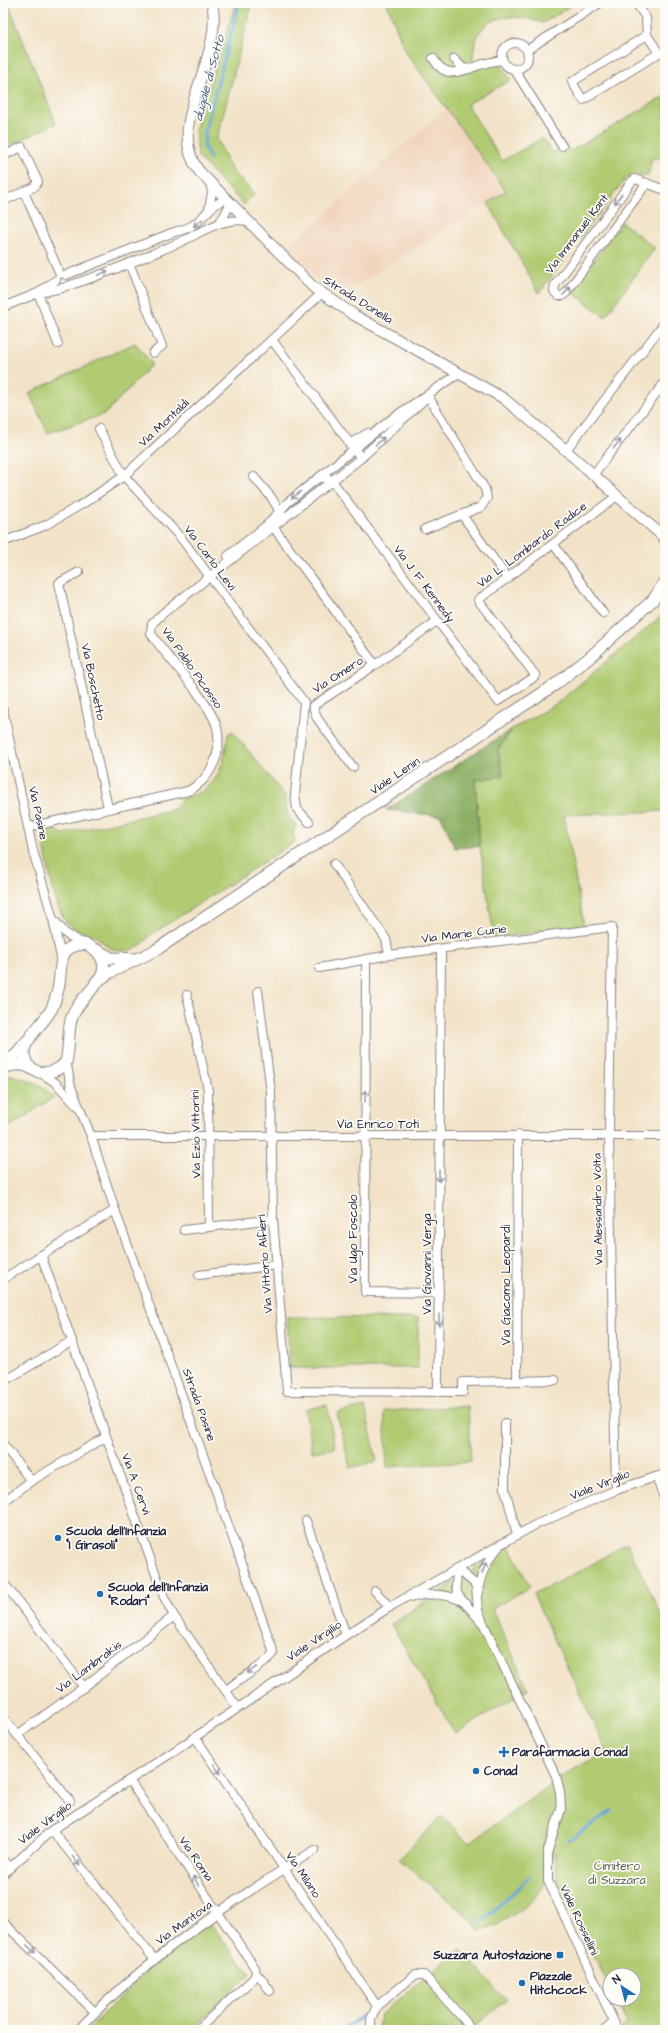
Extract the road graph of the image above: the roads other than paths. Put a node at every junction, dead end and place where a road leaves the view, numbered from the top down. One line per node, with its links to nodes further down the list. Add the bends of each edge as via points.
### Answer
1 (212, 3): 13 (street, Strada Donella, via 212,44 190,114 187,133 192,160)
2 (600, 3): 5 (street)
3 (636, 3): 4 (street, via 646,18)
4 (647, 35): 4 (street, via 659,53 583,100 572,82)
5 (527, 50): 8 (street, via 522,44 510,44 504,49); 10 (street, via 527,62)
6 (433, 58): 9 (street, via 438,66 448,72)
7 (454, 59): 9 (street, via 463,68)
8 (502, 60): 9 (street); 10 (street)
9 (469, 69)
10 (514, 69): 11 (street)
11 (562, 146)
12 (3, 156): 16 (street, via 22,147 38,182)
13 (210, 181): 18 (street, Strada Donella); 19 (street, via 212,192)
14 (647, 183): 14 (street, Via Immanuel Kant, one-way to 14, via 637,179 632,181 555,285 554,291 558,296 566,293); 15 (street, Via Immanuel Kant)
15 (665, 190)
16 (24, 192): 17 (street); 23 (street)
17 (3, 201)
18 (229, 201): 19 (street, via 219,202); 20 (street, Strada Donella); 21 (street, via 224,216)
19 (209, 209): 23 (street, one-way to 23, via 192,228 174,232)
20 (248, 221): 21 (street, via 230,220); 26 (street, Strada Donella)
21 (217, 224): 22 (street)
22 (129, 263): 24 (street, one-way to 22); 31 (street, via 162,346)
23 (61, 276): 24 (street, via 57,284); 24 (street, via 70,280); 25 (street)
24 (65, 287): 25 (street)
25 (38, 293): 27 (street); 30 (street)
26 (322, 294): 29 (street, Via Montaldi); 32 (street, Strada Donella, via 368,323)
27 (3, 307)
28 (665, 322): 37 (street)
29 (272, 340): 36 (street); 40 (street, Via Montaldi)
30 (58, 344)
31 (153, 353)
32 (460, 373): 34 (street, Via Pablo Picasso); 37 (street, Strada Donella, via 508,402)
33 (665, 382): 39 (street, one-way to 33)
34 (428, 396): 36 (street, Via Pablo Picasso, via 394,416); 38 (street, Via Pablo Picasso, one-way to 34); 46 (street, via 487,494 481,507)
35 (100, 429): 40 (street, Via Carlo Levi)
36 (352, 447): 38 (street); 42 (street, Via Pablo Picasso); 43 (street, via 352,456 331,474)
37 (566, 450): 39 (street, Strada Donella)
38 (361, 458): 43 (street, Via Pablo Picasso)
39 (592, 475): 44 (street, Strada Donella)
40 (124, 476): 52 (street, Via Montaldi, via 46,525); 55 (street, Via Carlo Levi, via 181,538)
41 (254, 477): 45 (street)
42 (318, 478): 43 (street, via 328,478); 45 (street, Via Pablo Picasso, one-way to 45)
43 (332, 481): 47 (street, Via Pablo Picasso); 61 (street, Via J. F. Kennedy)
44 (617, 496): 51 (street, Strada Donella); 53 (street, Via L. Lombardo Radice)
45 (280, 511): 47 (street); 55 (street, Via Pablo Picasso, via 267,525 213,569)
46 (462, 514): 50 (street); 56 (street)
47 (285, 519): 49 (street, Via Pablo Picasso)
48 (665, 524): 51 (street)
49 (274, 528): 55 (street, Via Pablo Picasso); 62 (street)
50 (425, 529)
51 (663, 537)
52 (3, 542)
53 (554, 545): 56 (street, Via L. Lombardo Radice); 60 (street)
54 (79, 572): 69 (street, Via Boschetto, via 59,583)
55 (210, 577): 64 (street, Via Carlo Levi); 69 (street, Via Pablo Picasso, via 162,614 152,624 152,634 206,706 216,725 219,740 212,769 199,785 188,791)
56 (508, 579): 63 (street, Via L. Lombardo Radice, via 478,600 536,676)
57 (665, 582): 59 (main road, Viale Lenin)
58 (665, 595): 59 (main road, Viale Lenin)
59 (653, 600): 80 (main road, Viale Lenin, via 556,684)
60 (603, 613)
61 (437, 620): 62 (street, Via Omero); 63 (street, Via J. F. Kennedy)
62 (375, 665): 65 (street, Via Omero)
63 (498, 701)
64 (304, 702): 65 (street, Via Carlo Levi); 70 (street, via 295,794 297,809)
65 (313, 706): 68 (street, Via Omero, via 318,718)
66 (4, 716): 67 (street, Via Pasine)
67 (6, 735): 71 (street, Via Pasine)
68 (353, 767)
69 (108, 808): 71 (street, Via Pablo Picasso)
70 (309, 822)
71 (29, 827): 73 (street, Via Pasine, via 33,851)
72 (334, 864): 78 (street, via 386,939)
73 (53, 919): 75 (street, via 66,934); 79 (street, Via Pasine)
74 (612, 927): 76 (street, Via Marie Curie); 94 (street, Via Alessandro Volta)
75 (84, 944): 77 (main road); 79 (main road, via 70,947)
76 (441, 949): 78 (street, Via Marie Curie); 99 (street, Via Giovanni Verga)
77 (97, 950): 80 (main road, via 117,960); 83 (main road, via 101,956 103,970)
78 (389, 955): 81 (street, Via Marie Curie)
79 (61, 958): 86 (main road, via 56,997 47,1018)
80 (140, 959): 83 (main road, Viale Lenin)
81 (366, 959): 82 (street, Via Marie Curie); 92 (street, one-way to 81)
82 (319, 968)
83 (96, 982): 87 (main road, via 72,1017)
84 (258, 991): 97 (street, Via Vittorio Alfieri, via 271,1092)
85 (187, 995): 96 (street, Via Ezio Vittorini, via 208,1090)
86 (29, 1037): 88 (main road, via 16,1054); 90 (main road, via 24,1051 29,1064)
87 (66, 1060): 90 (main road, via 55,1072); 91 (street, via 68,1078)
88 (3, 1063)
89 (3, 1068): 90 (main road, via 23,1065)
90 (37, 1071): 91 (street, via 61,1088)
91 (79, 1109): 95 (street, Strada Pasine)
92 (365, 1135): 97 (street, Via Enrico Toti); 99 (street, Via Enrico Toti); 108 (street, Via Ugo Foscolo, via 365,1292)
93 (518, 1135): 94 (street, Via Enrico Toti); 99 (street, Via Enrico Toti); 111 (street, Via Giacomo Leopardi)
94 (609, 1135): 98 (street, Via Enrico Toti); 120 (street, Via Alessandro Volta)
95 (91, 1136): 96 (street, Via Enrico Toti); 100 (street, Strada Pasine)
96 (208, 1136): 97 (street, Via Enrico Toti); 102 (street, Via Ezio Vittorini)
97 (271, 1136): 101 (street, Via Vittorio Alfieri)
98 (665, 1136)
99 (439, 1137): 108 (street, Via Giovanni Verga, one-way to 108)
100 (115, 1210): 104 (street); 137 (street, Strada Pasine, one-way to 137, via 272,1647 273,1654 268,1660)
101 (273, 1219): 102 (street); 105 (street, Via Vittorio Alfieri)
102 (209, 1227): 103 (street)
103 (184, 1230)
104 (41, 1255): 107 (street); 109 (street, Via A. Cervi)
105 (276, 1265): 106 (street); 113 (street, Via Vittorio Alfieri, via 287,1391)
106 (199, 1275)
107 (3, 1279)
108 (439, 1293): 113 (street, Via Giovanni Verga, one-way to 113)
109 (72, 1342): 112 (street); 115 (street, Via A. Cervi)
110 (554, 1380): 111 (street)
111 (517, 1381): 113 (street, via 463,1382 463,1392)
112 (3, 1382)
113 (438, 1391)
114 (505, 1422): 124 (street, via 505,1489)
115 (106, 1437): 119 (street); 133 (street, Via A. Cervi, via 164,1597)
116 (3, 1444): 119 (street)
117 (665, 1474): 118 (street, Viale Virgilio)
118 (656, 1477): 120 (street, Viale Virgilio); 121 (street)
119 (31, 1481): 122 (street)
120 (616, 1490): 124 (street, Viale Virgilio)
121 (665, 1500)
122 (3, 1502)
123 (306, 1521): 135 (street)
124 (517, 1534): 125 (street, Viale Virgilio)
125 (502, 1543): 126 (street, Viale Virgilio); 129 (street, one-way to 125, via 479,1582 487,1561)
126 (457, 1569): 129 (street, via 473,1582); 130 (street, Viale Virgilio); 131 (street, via 456,1587)
127 (3, 1582): 136 (street)
128 (375, 1591): 132 (street)
129 (478, 1598): 134 (street, via 478,1610)
130 (404, 1599): 131 (street, via 427,1594 443,1594); 132 (street, Viale Virgilio)
131 (464, 1602): 134 (street)
132 (390, 1607): 135 (street, Viale Virgilio)
133 (174, 1616): 136 (street, Via Lambrakis); 137 (street, Via A. Cervi)
134 (484, 1625): 157 (street, Viale Rossellini, via 556,1776 561,1809 548,1850 548,1880)
135 (346, 1635): 138 (street, Viale Virgilio)
136 (84, 1687): 140 (street, Via Lambrakis)
137 (226, 1692): 138 (street, Via A. Cervi)
138 (237, 1707): 141 (street, Viale Virgilio)
139 (3, 1717): 140 (street)
140 (17, 1735): 143 (street)
141 (195, 1737): 142 (street, Viale Virgilio); 148 (street, Via Milano, one-way to 148)
142 (129, 1780): 144 (street, Viale Virgilio); 150 (street, Via Roma, one-way to 142)
143 (70, 1802)
144 (52, 1830): 147 (street, Viale Virgilio); 152 (street, one-way to 152)
145 (315, 1850): 148 (street, Via Mantova)
146 (3, 1859): 147 (street)
147 (10, 1868): 149 (street, Viale Virgilio)
148 (284, 1868): 150 (street, Via Mantova); 155 (street, Via Milano)
149 (3, 1874)
150 (218, 1913): 152 (street, Via Mantova); 153 (street, Via Roma, via 255,1968)
151 (3, 1922): 156 (street, one-way to 156)
152 (154, 1959): 156 (street, Via Mantova)
153 (256, 1974): 154 (street, Via Roma); 159 (street)
154 (270, 1991)
155 (377, 2006): 160 (street, via 371,2019); 161 (street, via 416,1975 424,1975 466,2022)
156 (95, 2012): 158 (street, Via Mantova)
157 (615, 2026): 162 (street)
158 (78, 2030)
159 (197, 2030)
160 (371, 2030)
161 (470, 2030)
162 (605, 2030)

